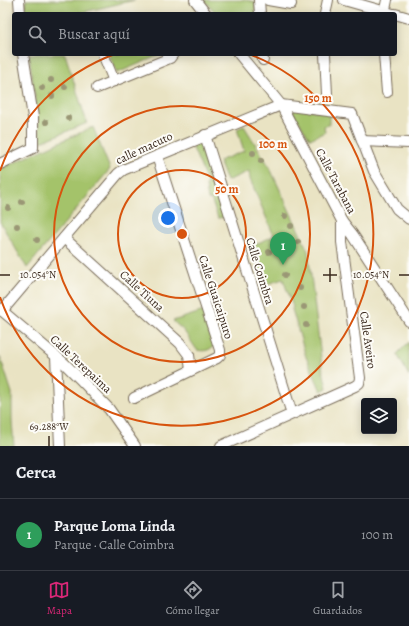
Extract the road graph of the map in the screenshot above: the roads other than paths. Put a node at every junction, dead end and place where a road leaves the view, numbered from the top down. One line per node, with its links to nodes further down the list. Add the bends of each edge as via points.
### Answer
1 (19, 0): 9 (street)
2 (195, 0): 10 (street)
3 (259, 0): 11 (street)
4 (268, 0): 8 (street)
5 (328, 0): 12 (street)
6 (344, 0): 13 (street)
7 (387, 0): 14 (street)
8 (291, 4)
9 (20, 12)
10 (204, 12)
11 (260, 12)
12 (325, 12)
13 (383, 12)
14 (389, 12)
15 (397, 16): 16 (street)
16 (409, 18)
17 (23, 56): 32 (street, via 33,117 34,148)
18 (104, 56): 23 (street)
19 (172, 56): 23 (street)
20 (241, 56): 27 (street, Calle Tarabana)
21 (325, 56): 26 (street)
22 (384, 56): 25 (street)
23 (114, 81): 24 (street)
24 (97, 88)
25 (387, 92)
26 (327, 94)
27 (281, 105): 28 (street, calle macuto); 29 (street, via 352,114); 34 (street, Calle Tarabana)
28 (204, 135): 31 (street, calle macuto); 41 (street, Calle Coimbra)
29 (362, 141): 30 (street); 33 (street, via 374,171 397,209)
30 (409, 143)
31 (158, 156): 35 (street, calle macuto, via 118,174); 39 (street, Calle Guaicaipuro, via 220,350 217,358)
32 (0, 164)
33 (409, 219)
34 (342, 221): 37 (street, Calle Tarabana); 41 (street, Calle Aveiro, via 342,242 359,383)
35 (64, 238): 36 (street, calle macuto); 39 (street, Calle Tiuna, via 180,343 189,356)
36 (1, 310): 38 (street, Calle Terepaima)
37 (409, 321)
38 (56, 356): 42 (street); 43 (street, Calle Terepaima, via 109,409)
39 (191, 370): 40 (street, Calle Guaicaipuro)
40 (134, 398)
41 (292, 414): 44 (street, Calle Aveiro)
42 (60, 446)
43 (135, 446)
44 (221, 446)

